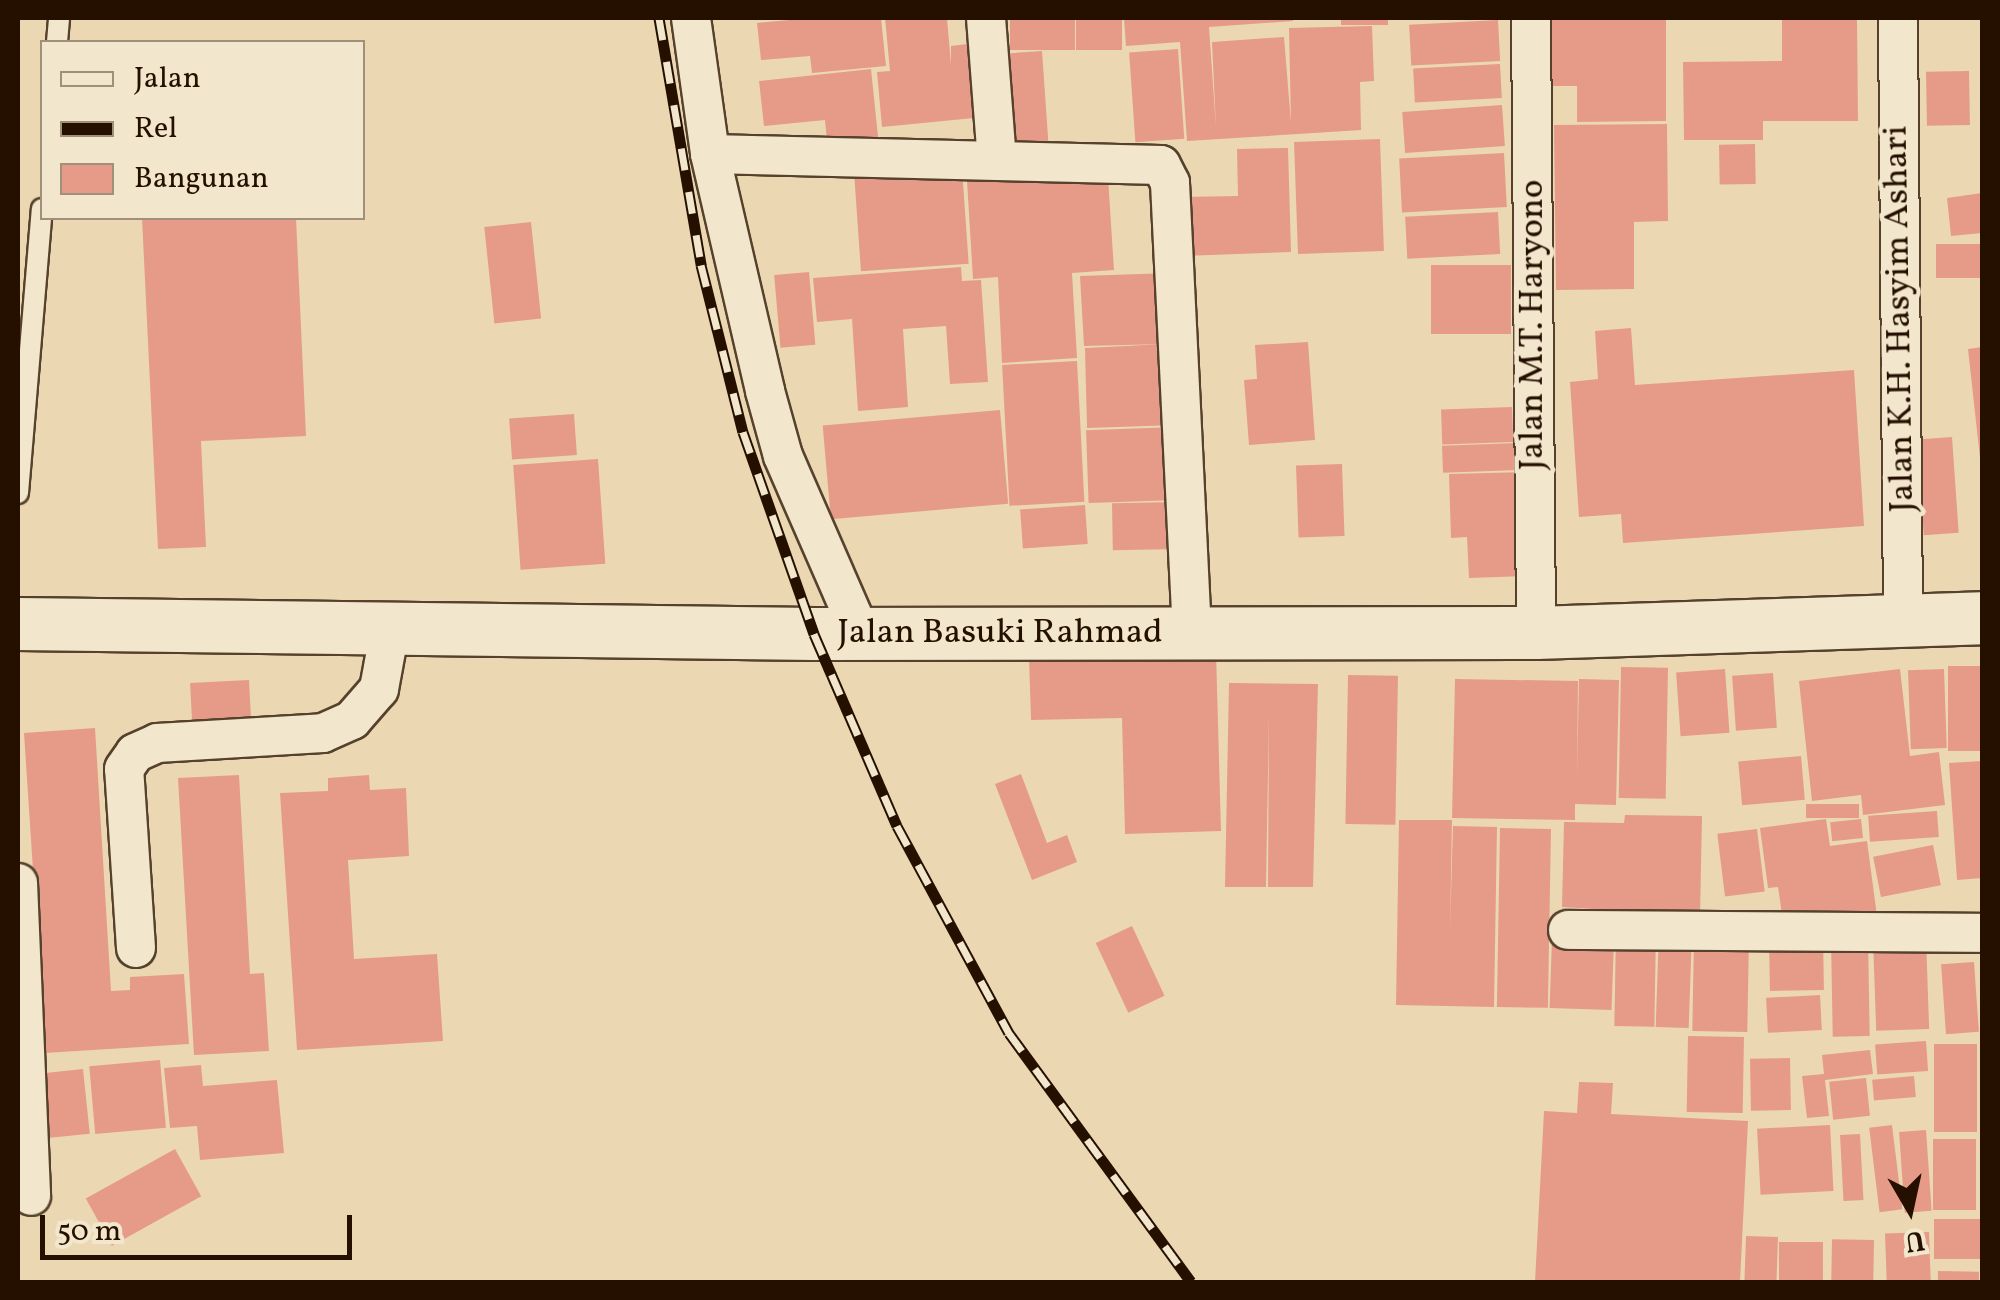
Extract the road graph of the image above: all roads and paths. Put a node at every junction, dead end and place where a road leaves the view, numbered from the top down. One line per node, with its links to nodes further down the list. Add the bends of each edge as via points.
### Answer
1 (691, 18): 5 (street)
2 (986, 18): 6 (street)
3 (1531, 18): 15 (street, Jalan M.T. Haryono)
4 (1898, 18): 10 (street, Jalan K.H. Hasyim Ashari)
5 (710, 154): 6 (street); 13 (street, via 783,456)
6 (997, 160): 14 (street, via 1154,162 1167,174)
7 (41, 220): 8 (lane)
8 (18, 494)
9 (1982, 618): 10 (main road, Jalan Basuki Rahmad)
10 (1903, 620): 15 (main road, Jalan Basuki Rahmad)
11 (18, 624): 12 (main road, Jalan Basuki Rahmad)
12 (390, 629): 13 (main road, Jalan Basuki Rahmad); 19 (street, via 380,689 352,720 323,732 157,743 135,753 124,769)
13 (860, 632): 14 (main road, Jalan Basuki Rahmad)
14 (1192, 632): 15 (main road, Jalan Basuki Rahmad)
15 (1536, 633)
16 (18, 883): 20 (street)
17 (1568, 930): 18 (street)
18 (1982, 934)
19 (136, 948)
20 (32, 1196)

